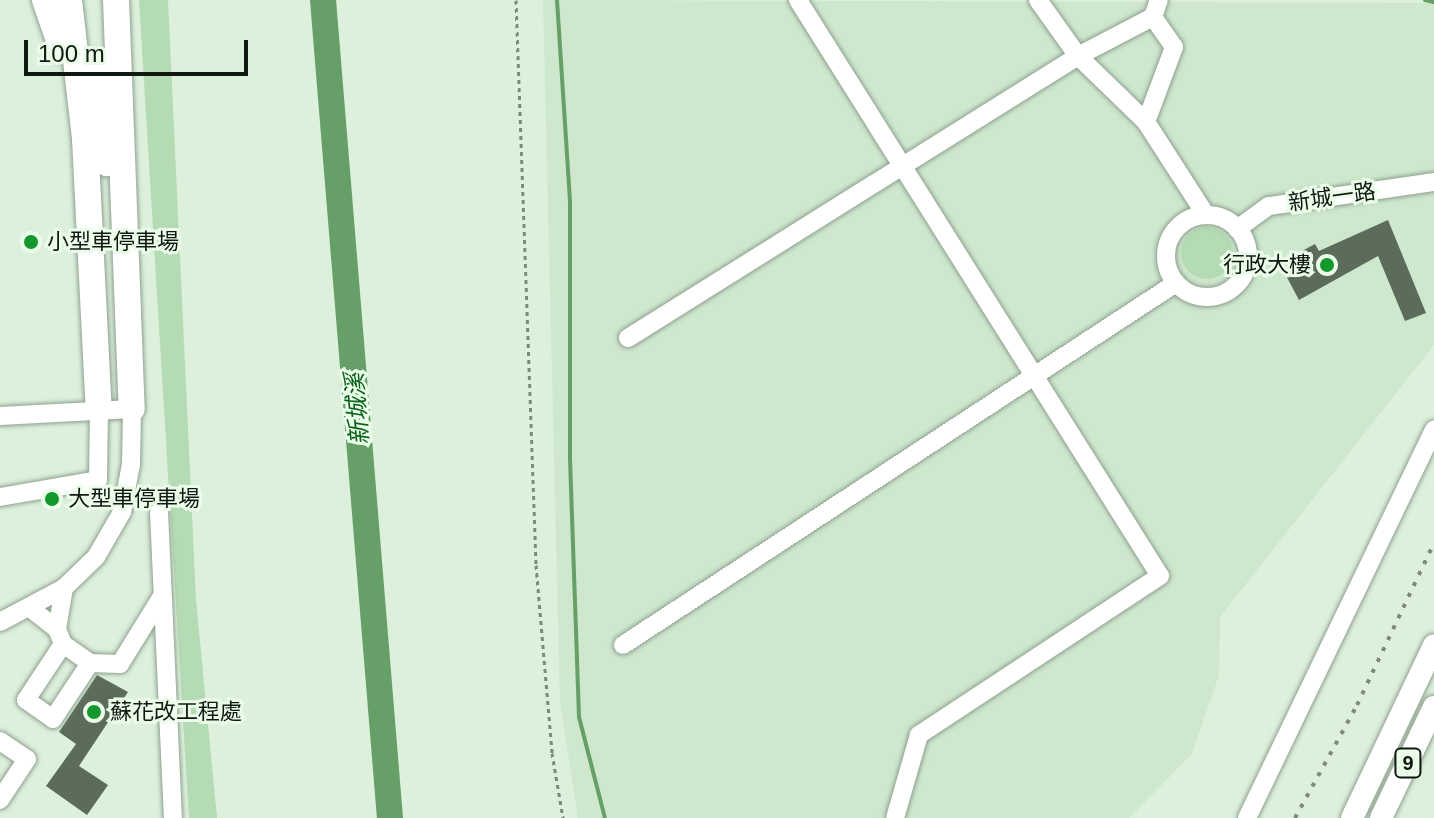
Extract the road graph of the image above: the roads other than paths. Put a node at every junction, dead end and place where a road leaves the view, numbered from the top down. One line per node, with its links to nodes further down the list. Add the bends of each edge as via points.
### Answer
1 (45, 0): 10 (highway)
2 (69, 0): 10 (highway)
3 (76, 0): 16 (highway, via 92,51)
4 (116, 0): 16 (highway)
5 (798, 0): 11 (street)
6 (1038, 0): 8 (street)
7 (1156, 9): 8 (street); 9 (street, via 1174,47)
8 (1078, 56): 9 (street); 11 (street)
9 (1146, 122): 13 (street)
10 (85, 139): 20 (highway)
11 (901, 167): 17 (street); 18 (street)
12 (1434, 182): 14 (street, 新城一路, via 1269,206)
13 (1206, 215): 14 (street); 15 (street, via 1185,221 1170,237 1166,265)
14 (1237, 229): 15 (street, via 1248,255 1234,287 1208,298 1187,293)
15 (1176, 283): 18 (street)
16 (124, 289): 19 (highway)
17 (628, 338)
18 (1034, 376): 30 (street); 37 (street, via 1160,576 919,735)
19 (132, 409): 20 (street); 25 (street, via 131,464 122,512 96,557)
20 (99, 411): 21 (street); 23 (street, via 98,480)
21 (0, 416)
22 (1434, 430): 38 (street)
23 (0, 497)
24 (159, 512): 26 (street)
25 (64, 588): 27 (street); 29 (street)
26 (162, 596): 32 (street, via 120,664); 36 (street)
27 (30, 608): 28 (street); 29 (street)
28 (3, 617)
29 (60, 636): 32 (street); 32 (street, via 26,700 53,719)
30 (623, 645)
31 (1434, 645): 39 (main road, 9)
32 (90, 663)
33 (1434, 707): 40 (main road, 9)
34 (0, 741): 35 (street, via 27,759)
35 (0, 800)
36 (173, 818)
37 (895, 818)
38 (1247, 818)
39 (1352, 818)
40 (1381, 818)

